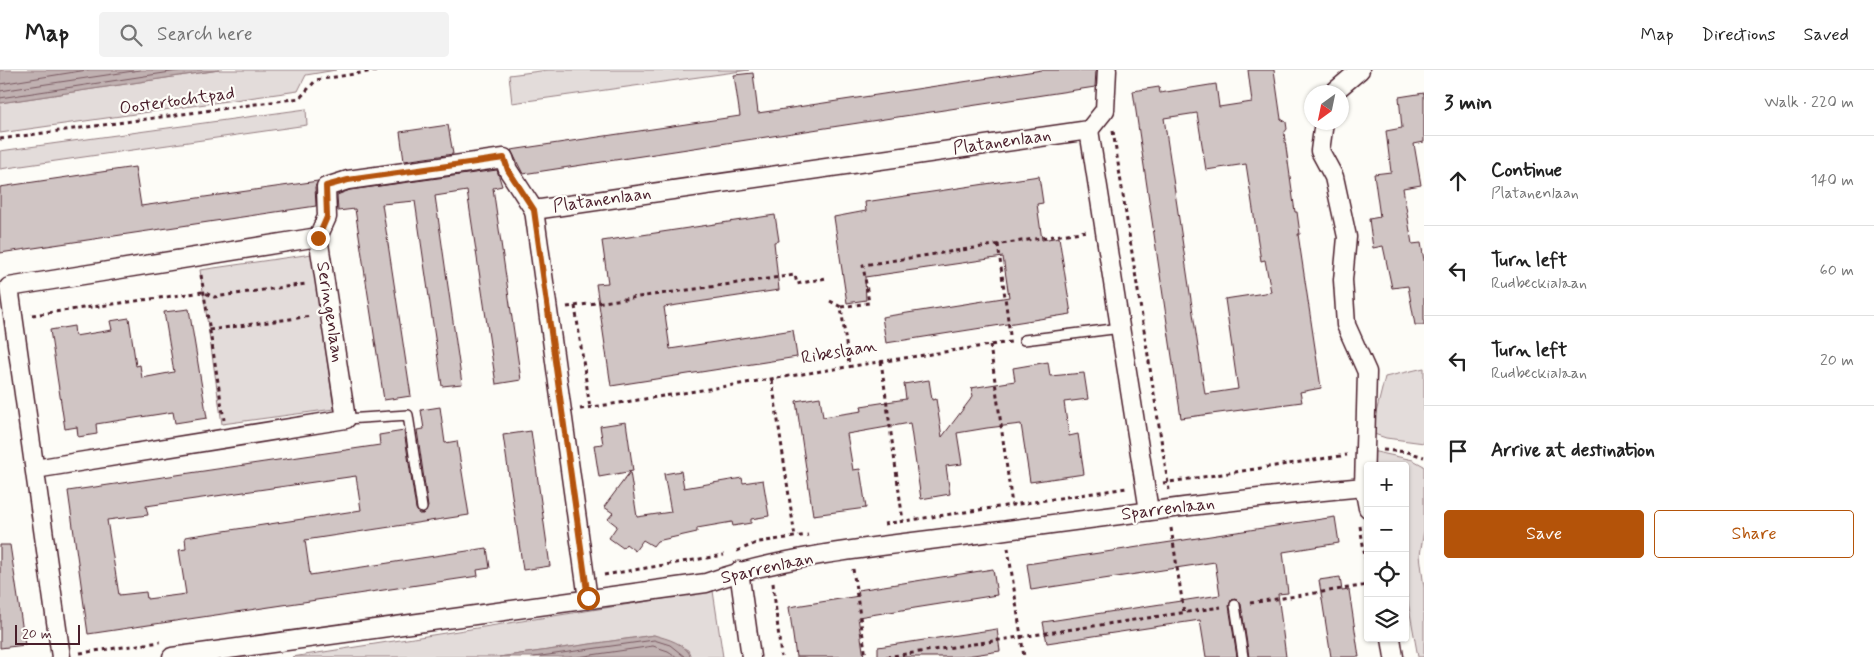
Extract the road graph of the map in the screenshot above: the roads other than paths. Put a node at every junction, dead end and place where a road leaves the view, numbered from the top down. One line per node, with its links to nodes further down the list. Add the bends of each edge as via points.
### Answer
1 (1107, 70): 4 (street, via 1105,110)
2 (1358, 71): 3 (street)
3 (1342, 85)
4 (1089, 130): 6 (street, Platanenlaan); 9 (street)
5 (1323, 130): 13 (street, via 1320,151 1334,177 1347,237 1343,280 1346,325 1368,372 1365,453)
6 (534, 210): 7 (street, Platanenlaan, via 508,170 504,158 348,180 326,186 327,217); 18 (street, Platanenlaan)
7 (318, 238): 8 (street, Seringenlaan); 11 (street, Seringenlaan)
8 (4, 285): 12 (street, Seringenlaan)
9 (1120, 328): 10 (lane); 16 (street)
10 (1024, 340)
11 (346, 419): 12 (street); 15 (lane, via 408,415)
12 (35, 469): 22 (street, Seringenlaan)
13 (1359, 487): 14 (street); 16 (street, Sparrenlaan)
14 (1368, 507)
15 (422, 508)
16 (1149, 511): 17 (street, Sparrenlaan, via 851,550)
17 (739, 571): 18 (street, Sparrenlaan, via 706,583); 23 (street)
18 (588, 598): 21 (street, Sparrenlaan)
19 (1235, 605): 24 (lane)
20 (1392, 642): 25 (street)
21 (171, 649)
22 (61, 657)
23 (751, 657)
24 (1243, 657)
25 (1394, 657)

